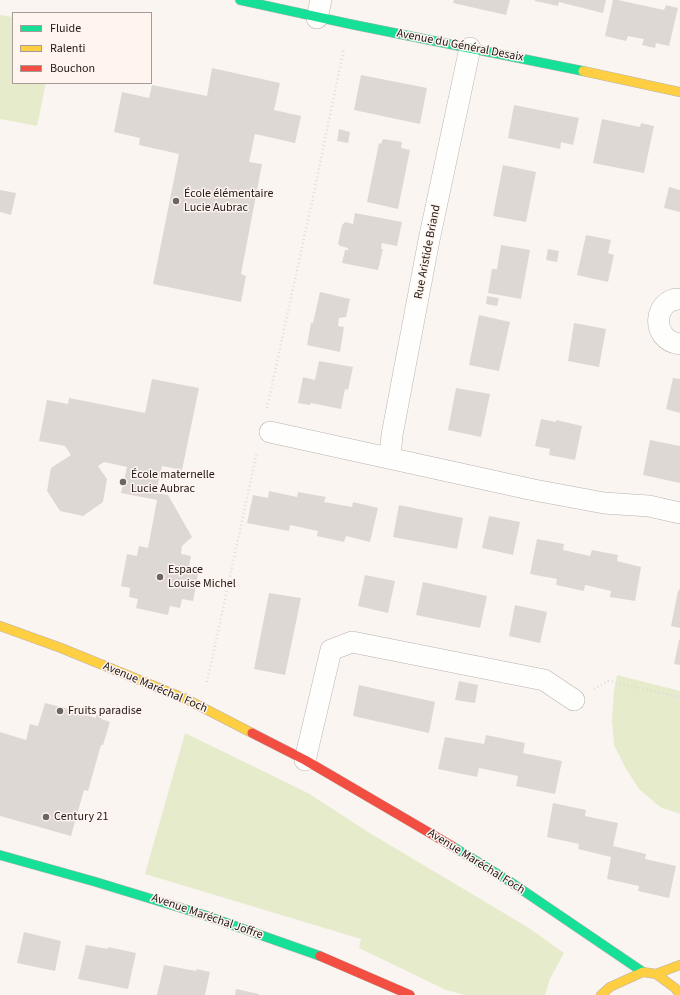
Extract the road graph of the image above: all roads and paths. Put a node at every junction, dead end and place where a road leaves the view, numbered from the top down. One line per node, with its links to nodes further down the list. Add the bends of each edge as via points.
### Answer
1 (240, 0): 2 (street, Avenue du Général Desaix)
2 (319, 9): 3 (street, Avenue du Général Desaix)
3 (349, 24): 4 (street, Avenue du Général Desaix); 8 (path)
4 (470, 48): 5 (street, Avenue du Général Desaix); 9 (street, Rue Aristide Briand, via 430,240 392,435)
5 (680, 92)
6 (680, 299): 7 (street, via 669,301 659,315 661,333 667,340)
7 (680, 344)
8 (264, 431): 9 (street); 13 (path, via 205,692 192,686)
9 (390, 458): 10 (street, via 534,490 604,503 650,506)
10 (680, 513)
11 (0, 626): 13 (street, Avenue Maréchal Foch)
12 (680, 697): 14 (path, via 608,681)
13 (186, 699): 15 (street, Avenue Maréchal Foch)
14 (574, 700): 15 (street, via 544,680 352,642 331,650)
15 (305, 760): 18 (street, Avenue Maréchal Foch, via 509,881)
16 (0, 855): 20 (street, Avenue Maréchal Joffre, via 211,917 320,956)
17 (680, 965): 19 (street)
18 (642, 972): 19 (street); 21 (street, via 610,987)
19 (656, 974): 22 (street)
20 (410, 995)
21 (601, 995)
22 (680, 995)

